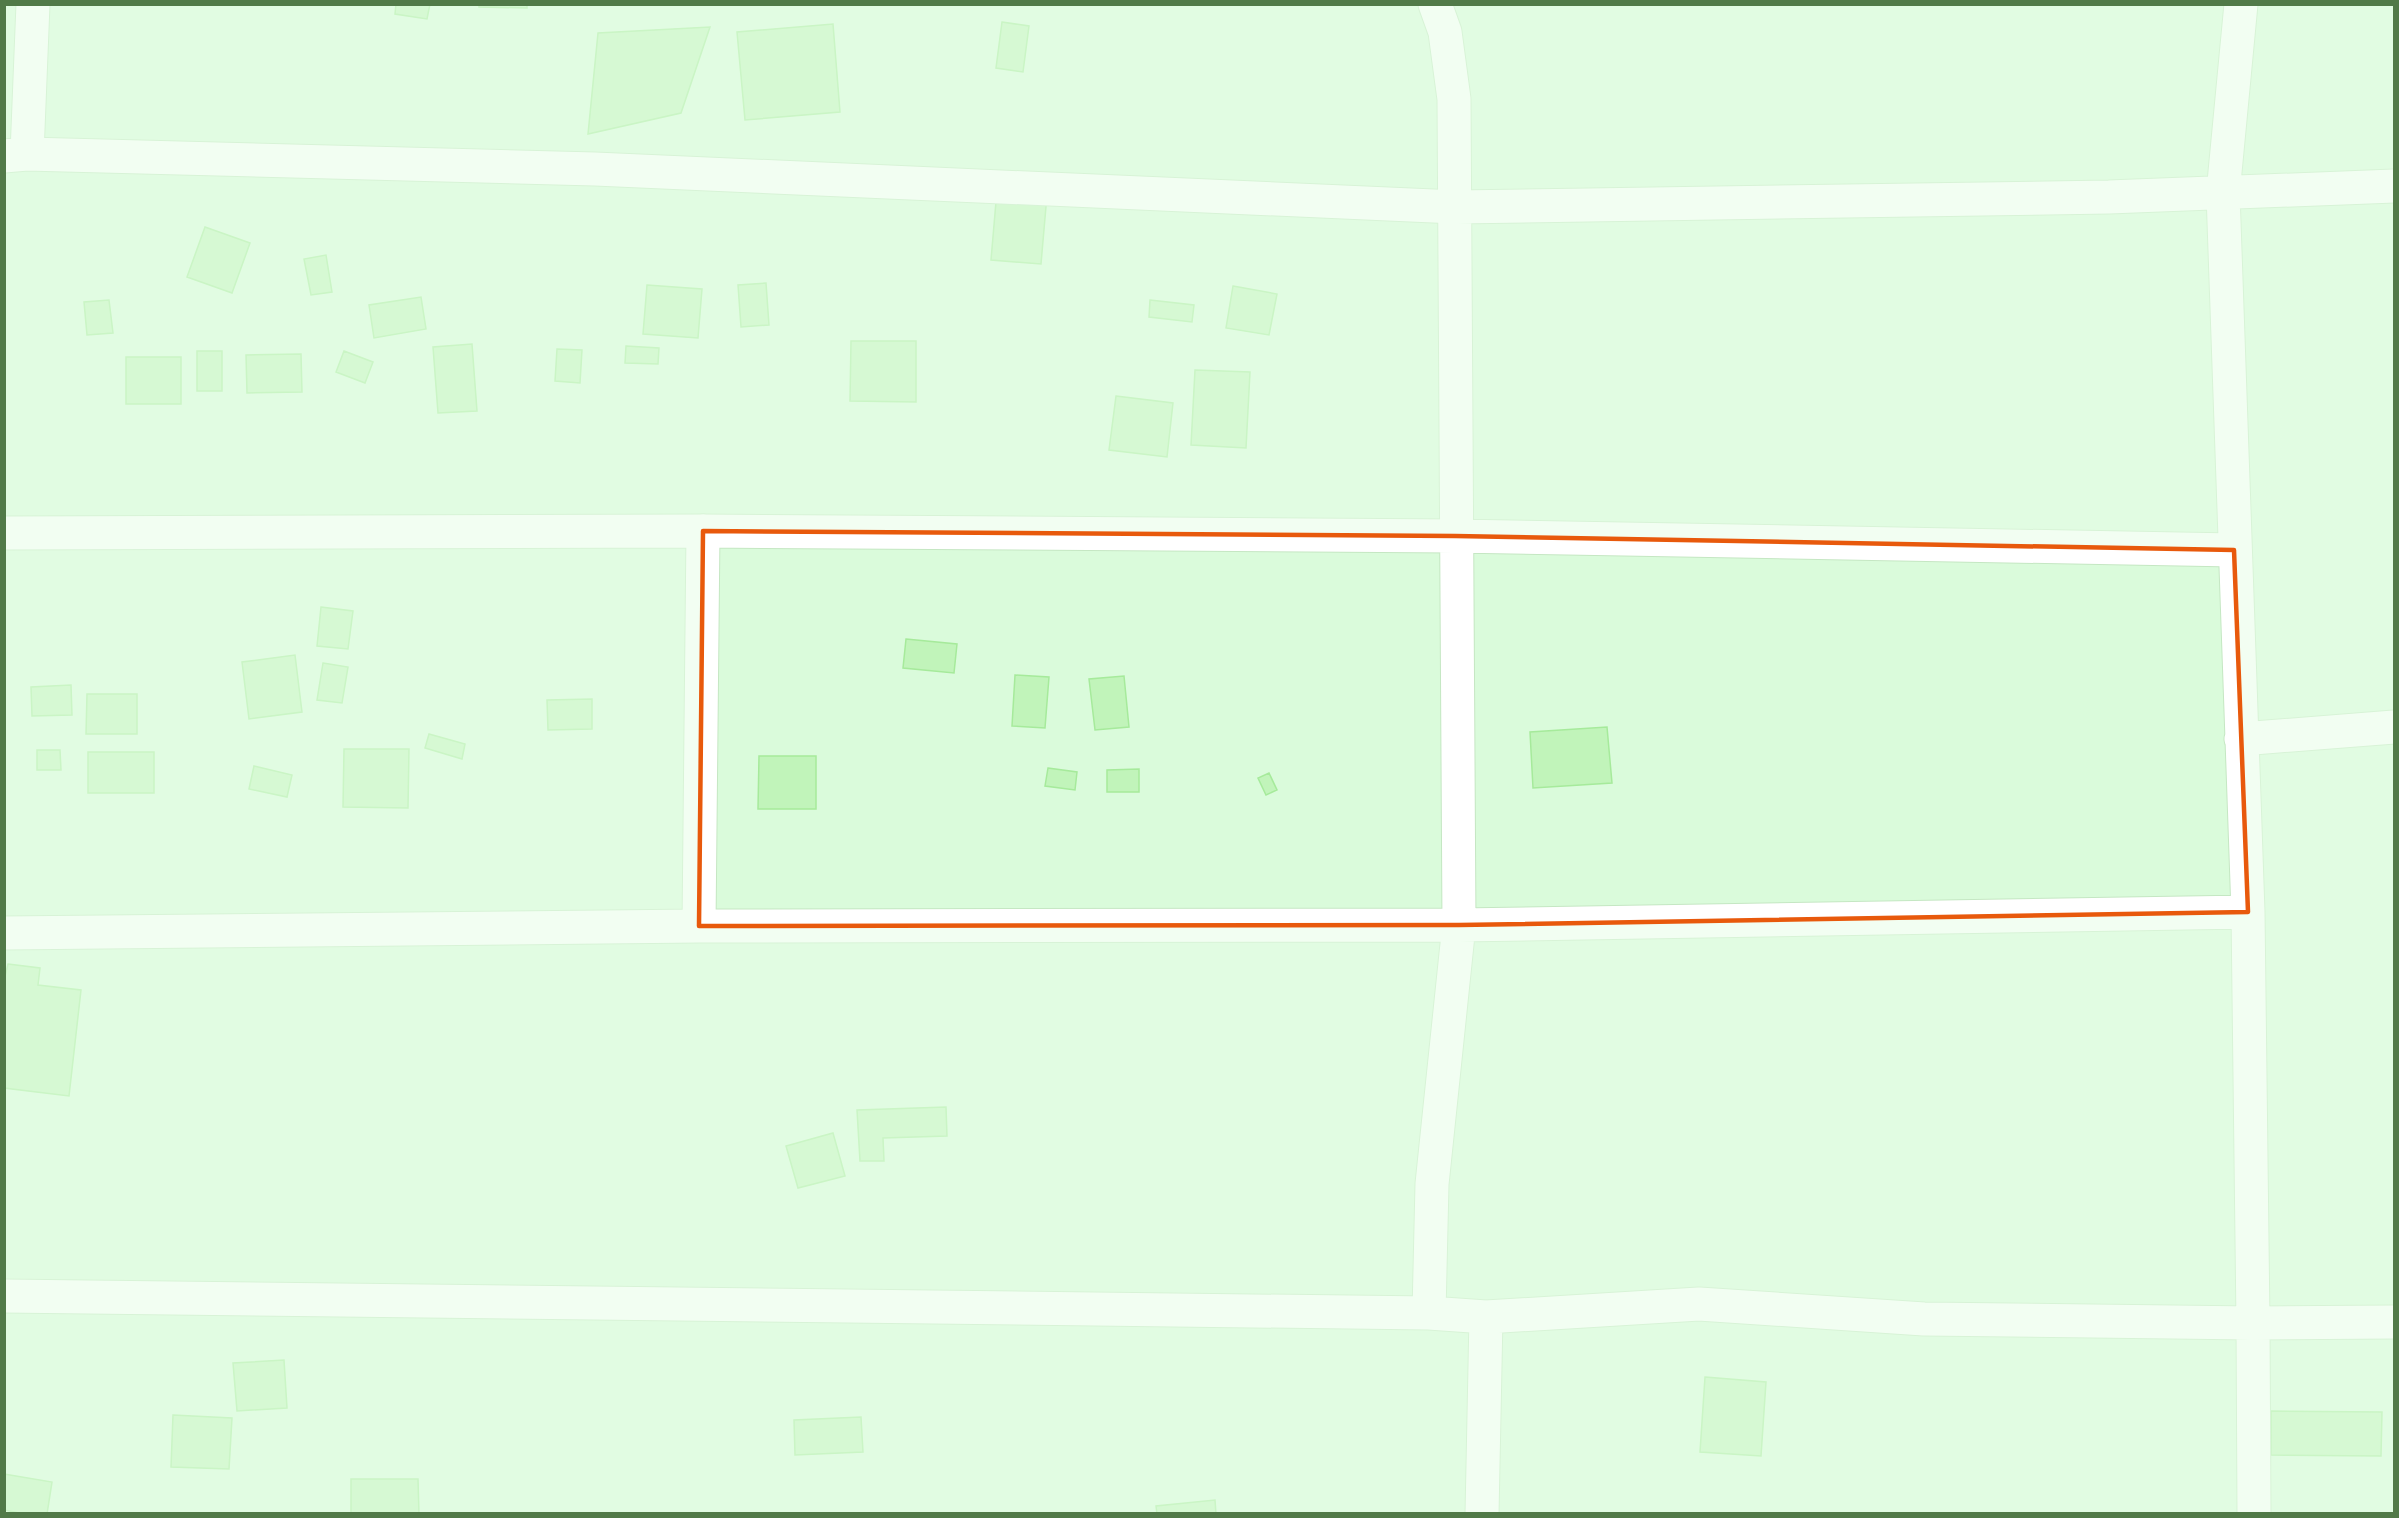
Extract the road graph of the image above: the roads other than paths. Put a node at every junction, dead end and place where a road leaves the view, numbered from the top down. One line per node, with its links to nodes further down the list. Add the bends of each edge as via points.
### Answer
1 (33, 4): 4 (street)
2 (1435, 4): 7 (street, via 1445,32 1454,99)
3 (2241, 4): 6 (street)
4 (16, 155): 7 (street, via 595,169)
5 (2394, 186): 6 (street)
6 (2223, 193): 7 (street); 11 (street)
7 (1456, 207): 10 (street)
8 (703, 531): 9 (street); 10 (street); 16 (street)
9 (4, 532)
10 (1455, 536): 11 (street); 15 (street)
11 (2234, 550): 13 (street)
12 (2394, 727): 13 (street)
13 (2241, 739): 14 (street)
14 (2248, 912): 15 (street); 22 (street)
15 (1460, 925): 16 (street); 19 (street, via 1432,1184)
16 (699, 926): 17 (street)
17 (4, 933)
18 (4, 1296): 19 (street)
19 (1429, 1313): 20 (street)
20 (1486, 1317): 22 (street, via 1699,1304 1924,1318); 23 (street)
21 (2394, 1322): 22 (street)
22 (2253, 1323): 24 (street)
23 (1482, 1514)
24 (2254, 1514)

